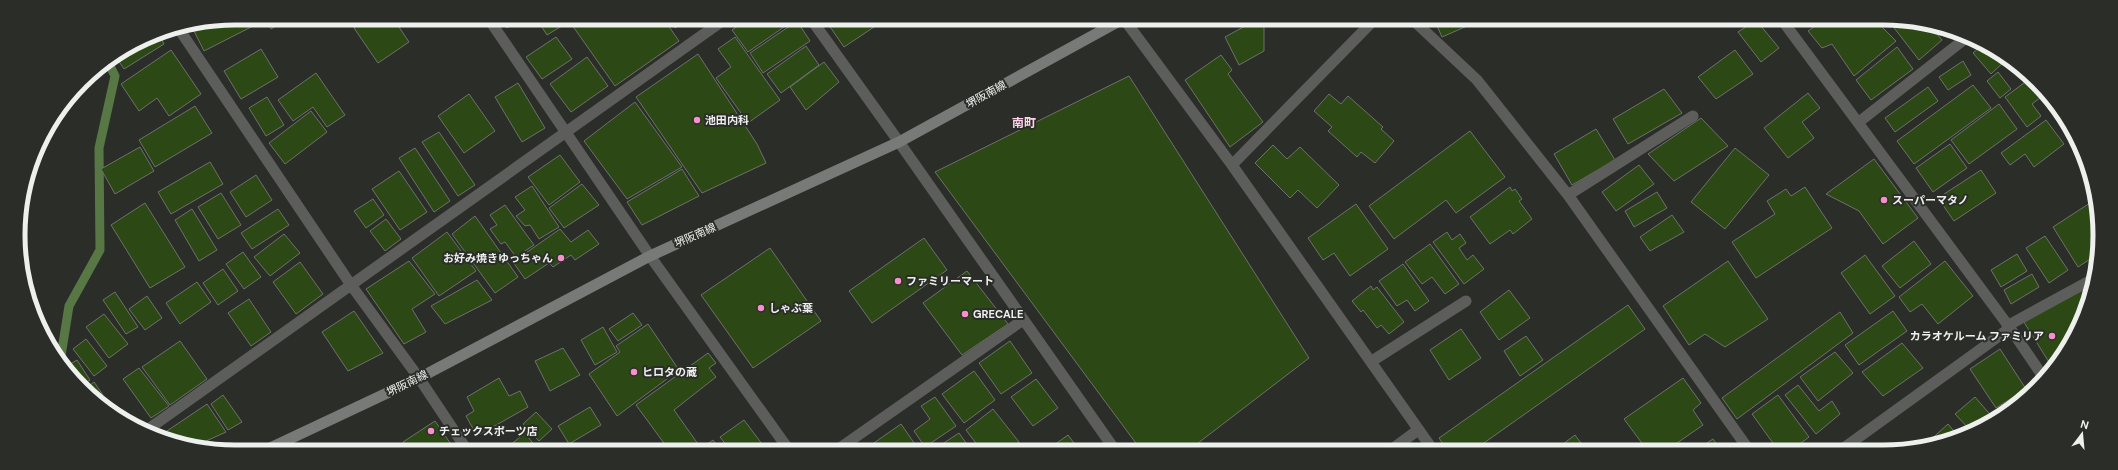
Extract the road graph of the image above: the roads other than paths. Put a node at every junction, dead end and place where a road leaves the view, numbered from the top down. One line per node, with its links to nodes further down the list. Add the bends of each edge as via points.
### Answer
1 (493, 25): 13 (street)
2 (717, 25): 13 (street)
3 (815, 25): 14 (street)
4 (1112, 25): 14 (main road, 堺阪南線)
5 (1127, 25): 15 (street)
6 (1369, 25): 15 (street)
7 (1418, 25): 16 (street, via 1477,80)
8 (1786, 25): 12 (street)
9 (181, 32): 19 (street)
10 (1962, 41): 12 (street)
11 (1693, 116): 16 (street)
12 (1859, 122): 22 (street)
13 (566, 132): 17 (street); 19 (street)
14 (899, 142): 17 (main road, 堺阪南線); 21 (street)
15 (1232, 165): 23 (street)
16 (1568, 195): 35 (street)
17 (650, 256): 25 (main road, 堺阪南線); 30 (street)
18 (2088, 282): 22 (street)
19 (351, 285): 25 (street); 26 (street)
20 (1466, 301): 23 (street)
21 (1023, 320): 31 (street); 32 (street)
22 (2009, 327): 24 (street); 36 (street)
23 (1372, 362): 27 (street)
24 (2041, 373)
25 (419, 378): 28 (main road, 堺阪南線); 29 (street)
26 (151, 427)
27 (1418, 430): 33 (street); 34 (street)
28 (277, 445)
29 (464, 445)
30 (786, 445)
31 (844, 445)
32 (1111, 445)
33 (1398, 445)
34 (1429, 445)
35 (1745, 445)
36 (1848, 445)

